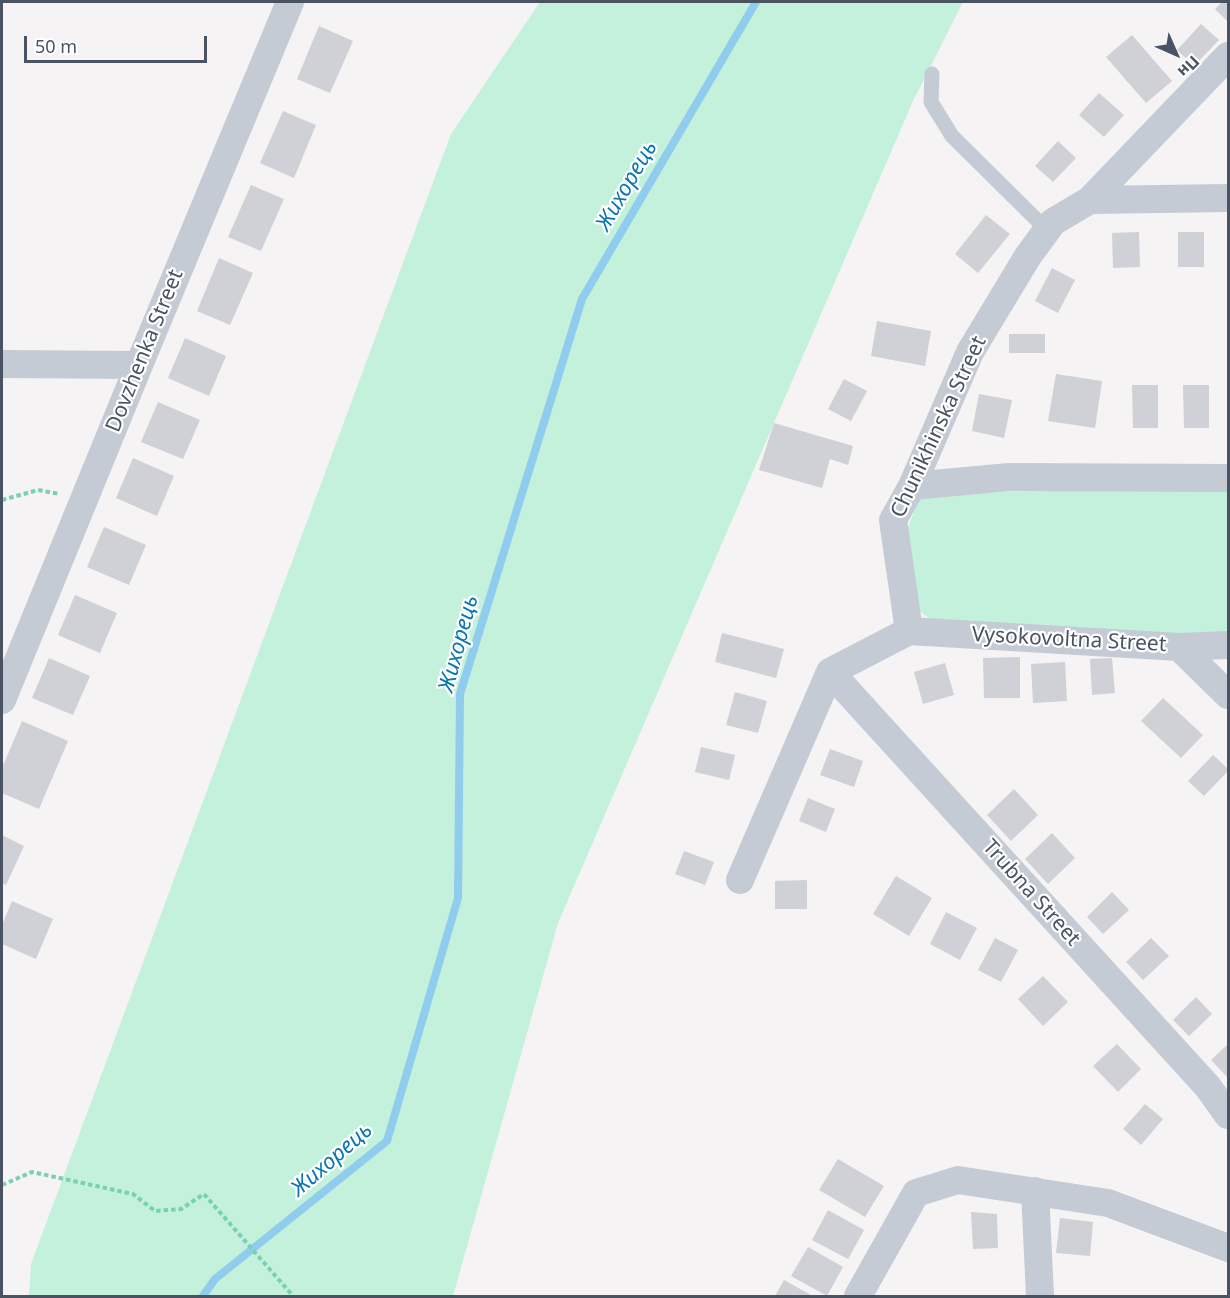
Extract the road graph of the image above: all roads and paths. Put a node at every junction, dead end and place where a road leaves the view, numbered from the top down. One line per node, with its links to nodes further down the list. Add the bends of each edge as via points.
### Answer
1 (290, 2): 8 (street, Dovzhenka Street)
2 (1228, 56): 5 (street)
3 (932, 74): 6 (lane, via 931,102 952,136)
4 (1228, 198): 5 (street)
5 (1090, 200): 6 (street, Chunikhinska Street, via 1053,222)
6 (1047, 230): 10 (street, Chunikhinska Street, via 970,352)
7 (2, 364): 8 (street)
8 (138, 365): 11 (street, Dovzhenka Street)
9 (1228, 478): 10 (street, via 1009,477)
10 (912, 486): 13 (street, Chunikhinska Street, via 893,520)
11 (84, 498): 12 (path, via 38,490); 18 (street, Dovzhenka Street)
12 (2, 500)
13 (909, 631): 15 (street, Vysokovoltna Street); 16 (street)
14 (1228, 645): 15 (street, Vysokovoltna Street)
15 (1179, 647): 17 (street)
16 (830, 672): 19 (street); 20 (street, Trubna Street, via 1208,1087)
17 (1228, 695)
18 (2, 700)
19 (740, 880)
20 (1228, 1115)
21 (2, 1185): 24 (path, via 32,1172 133,1194 155,1211 181,1209 204,1194)
22 (1035, 1191): 23 (street, via 1108,1203); 25 (street, via 958,1180 916,1193); 26 (street)
23 (1228, 1248)
24 (293, 1296)
25 (858, 1296)
26 (1040, 1296)

